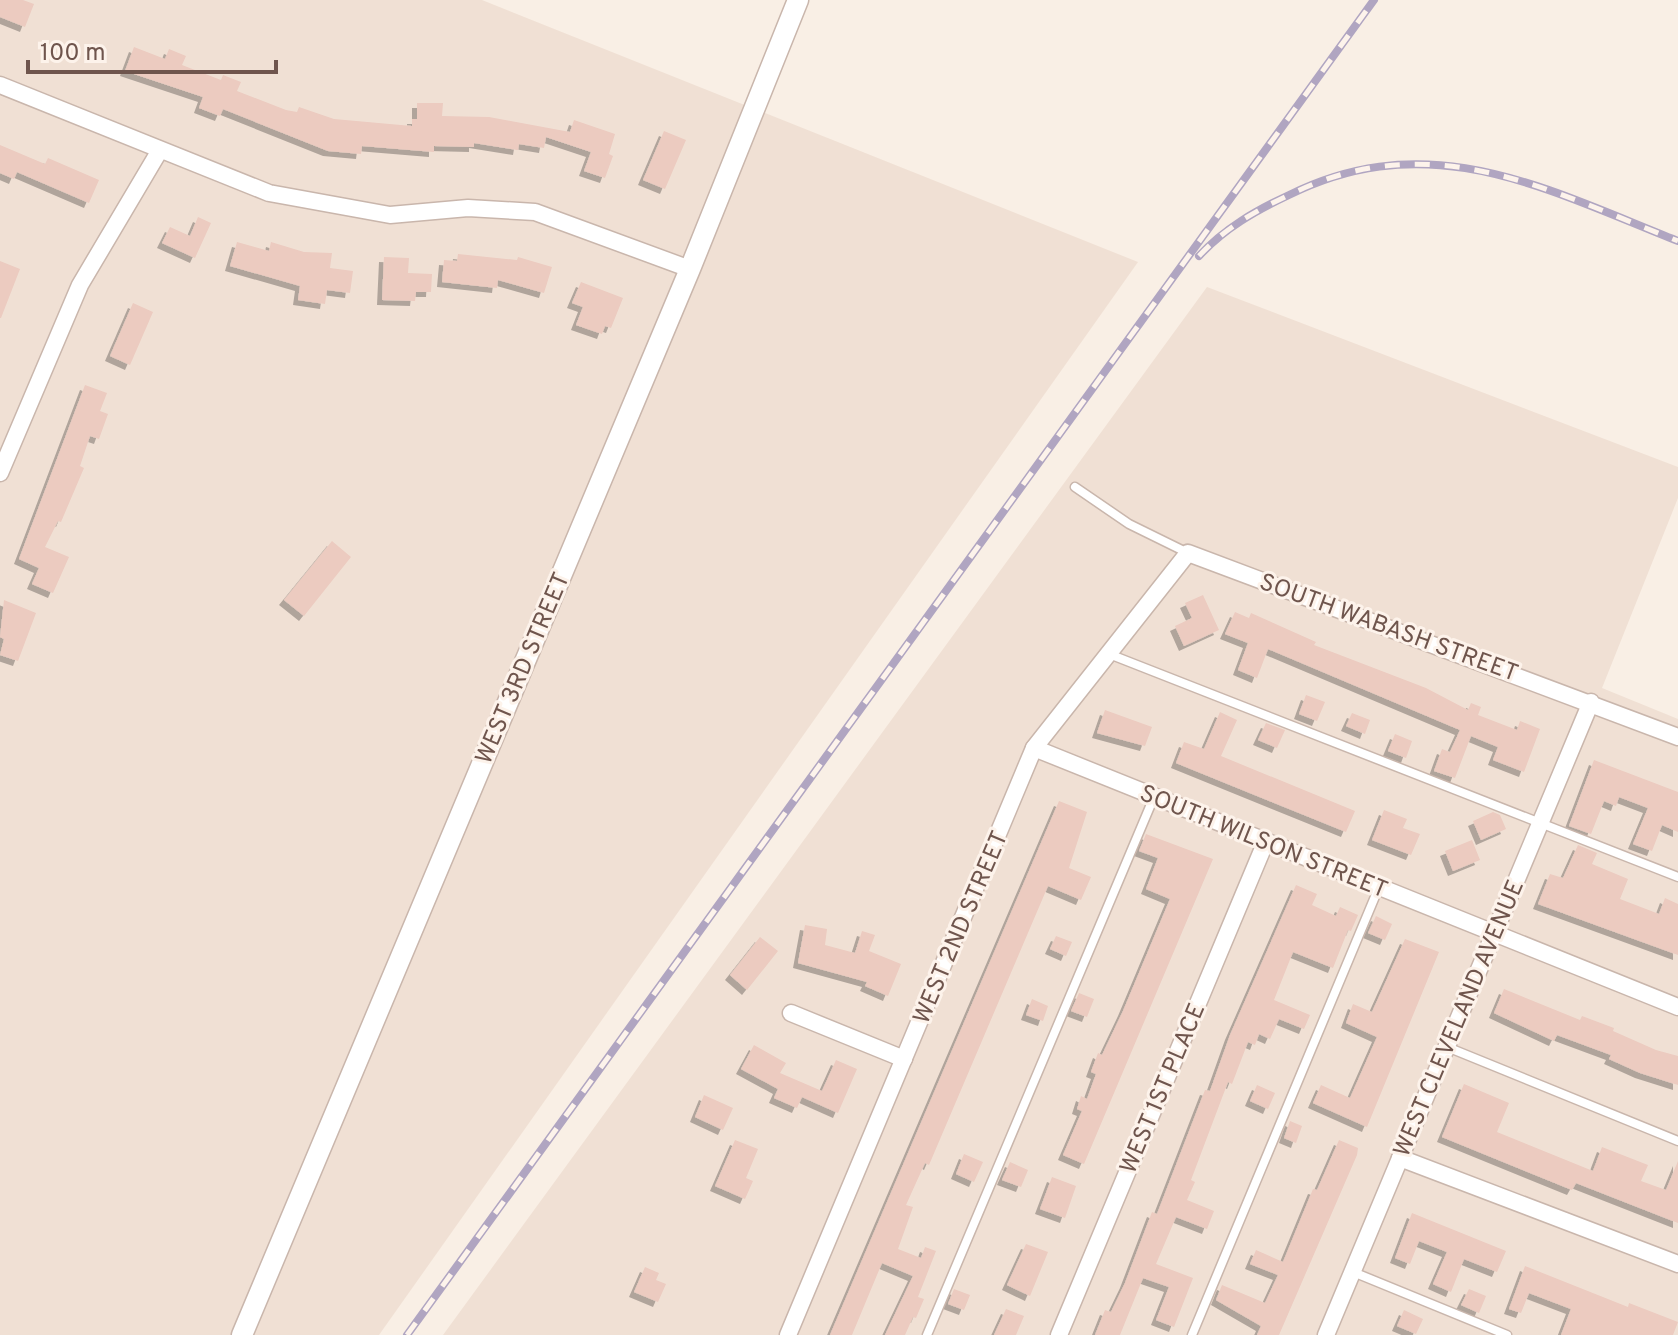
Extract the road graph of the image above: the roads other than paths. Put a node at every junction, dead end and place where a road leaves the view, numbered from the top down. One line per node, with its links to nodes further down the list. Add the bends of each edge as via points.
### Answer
1 (798, 0): 4 (street, WEST 3RD STREET)
2 (0, 85): 3 (street)
3 (160, 150): 4 (street, via 269,193 390,215 468,208 535,212); 5 (street, via 80,285)
4 (690, 269): 26 (street, WEST 3RD STREET)
5 (0, 473)
6 (1075, 487): 7 (lane, via 1129,524)
7 (1188, 553): 8 (street, WEST 2ND STREET); 9 (street, SOUTH WABASH STREET)
8 (1109, 654): 11 (street, WEST 2ND STREET); 13 (lane)
9 (1591, 702): 10 (street, SOUTH WABASH STREET); 13 (street, WEST CLEVELAND AVENUE)
10 (1678, 737)
11 (1034, 748): 12 (street, SOUTH WILSON STREET); 21 (street, WEST 2ND STREET)
12 (1154, 797): 14 (street, SOUTH WILSON STREET); 28 (lane)
13 (1540, 823): 15 (lane); 17 (street, WEST CLEVELAND AVENUE)
14 (1266, 841): 16 (street, SOUTH WILSON STREET); 29 (street, WEST 1ST PLACE)
15 (1678, 877)
16 (1379, 887): 17 (street, SOUTH WILSON STREET); 30 (lane)
17 (1494, 933): 18 (street, SOUTH WILSON STREET); 20 (street, WEST CLEVELAND AVENUE)
18 (1678, 1007)
19 (791, 1013): 21 (street)
20 (1446, 1047): 22 (lane); 23 (street, WEST CLEVELAND AVENUE)
21 (904, 1059): 27 (street, WEST 2ND STREET)
22 (1678, 1141)
23 (1400, 1158): 24 (street); 25 (street, WEST CLEVELAND AVENUE)
24 (1678, 1264)
25 (1352, 1272): 31 (street, WEST CLEVELAND AVENUE); 32 (lane)
26 (242, 1335)
27 (788, 1335)
28 (927, 1335)
29 (1059, 1335)
30 (1192, 1335)
31 (1326, 1335)
32 (1507, 1335)

